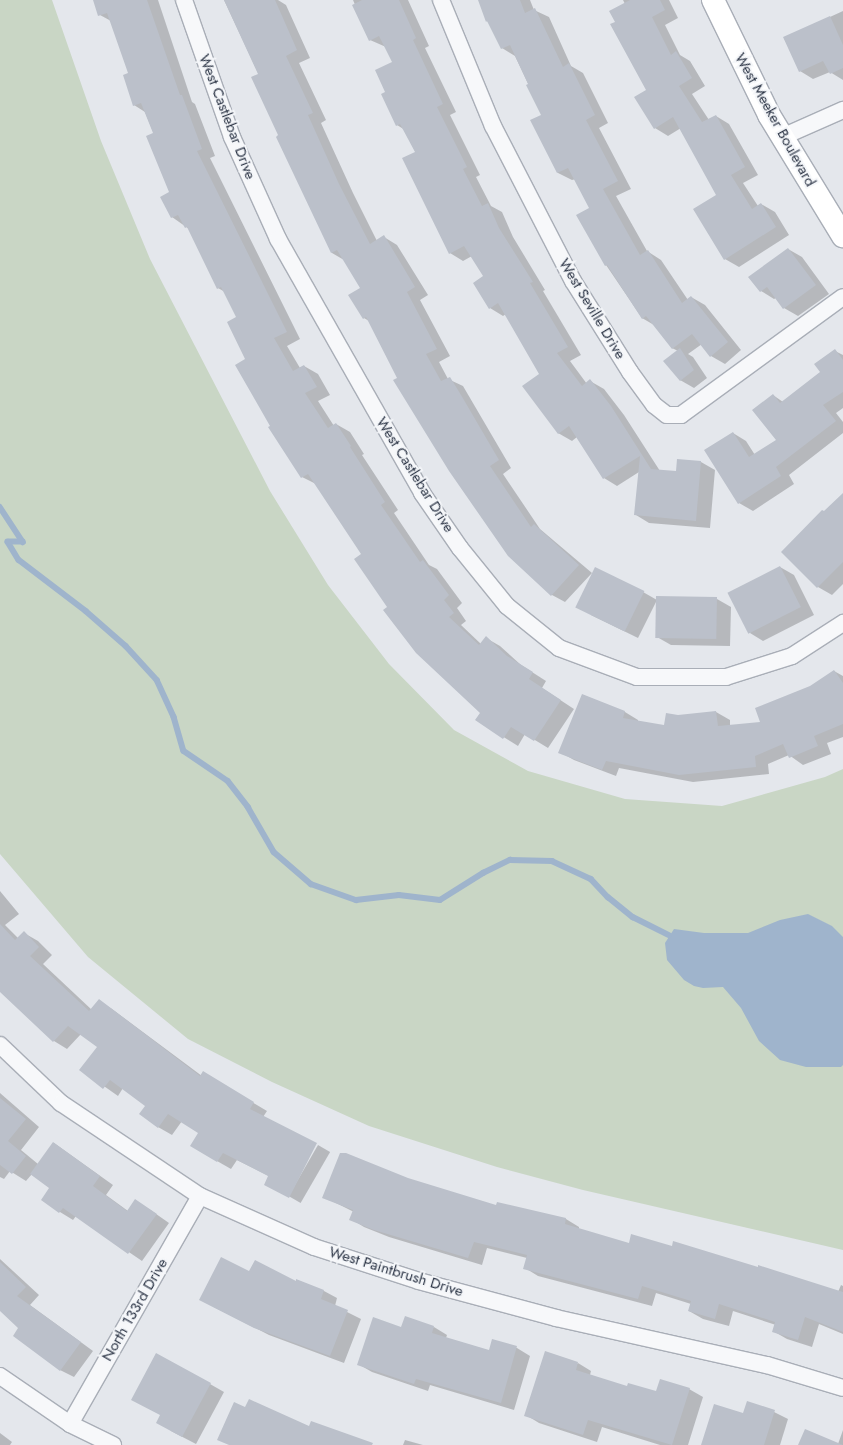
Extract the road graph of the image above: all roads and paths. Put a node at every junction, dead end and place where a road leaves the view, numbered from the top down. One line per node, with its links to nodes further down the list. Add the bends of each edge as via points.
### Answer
1 (184, 0): 8 (street, West Castlebar Drive, via 232,137 278,239 422,493 460,548 507,606 560,648 637,677 726,677 792,656)
2 (440, 0): 7 (street, West Seville Drive, via 493,126 573,281 654,405 668,415 681,415)
3 (713, 0): 5 (street, West Meeker Boulevard)
4 (843, 110): 5 (street)
5 (782, 137): 6 (street, West Meeker Boulevard)
6 (843, 236)
7 (843, 298)
8 (843, 623)
9 (0, 1045): 10 (street, West Paintbrush Drive, via 62,1103)
10 (200, 1196): 12 (street, West Paintbrush Drive, via 314,1247 418,1281 556,1318 767,1365); 13 (street, North 133rd Drive)
11 (0, 1376): 13 (street)
12 (843, 1388)
13 (70, 1424): 14 (street)
14 (113, 1445)

